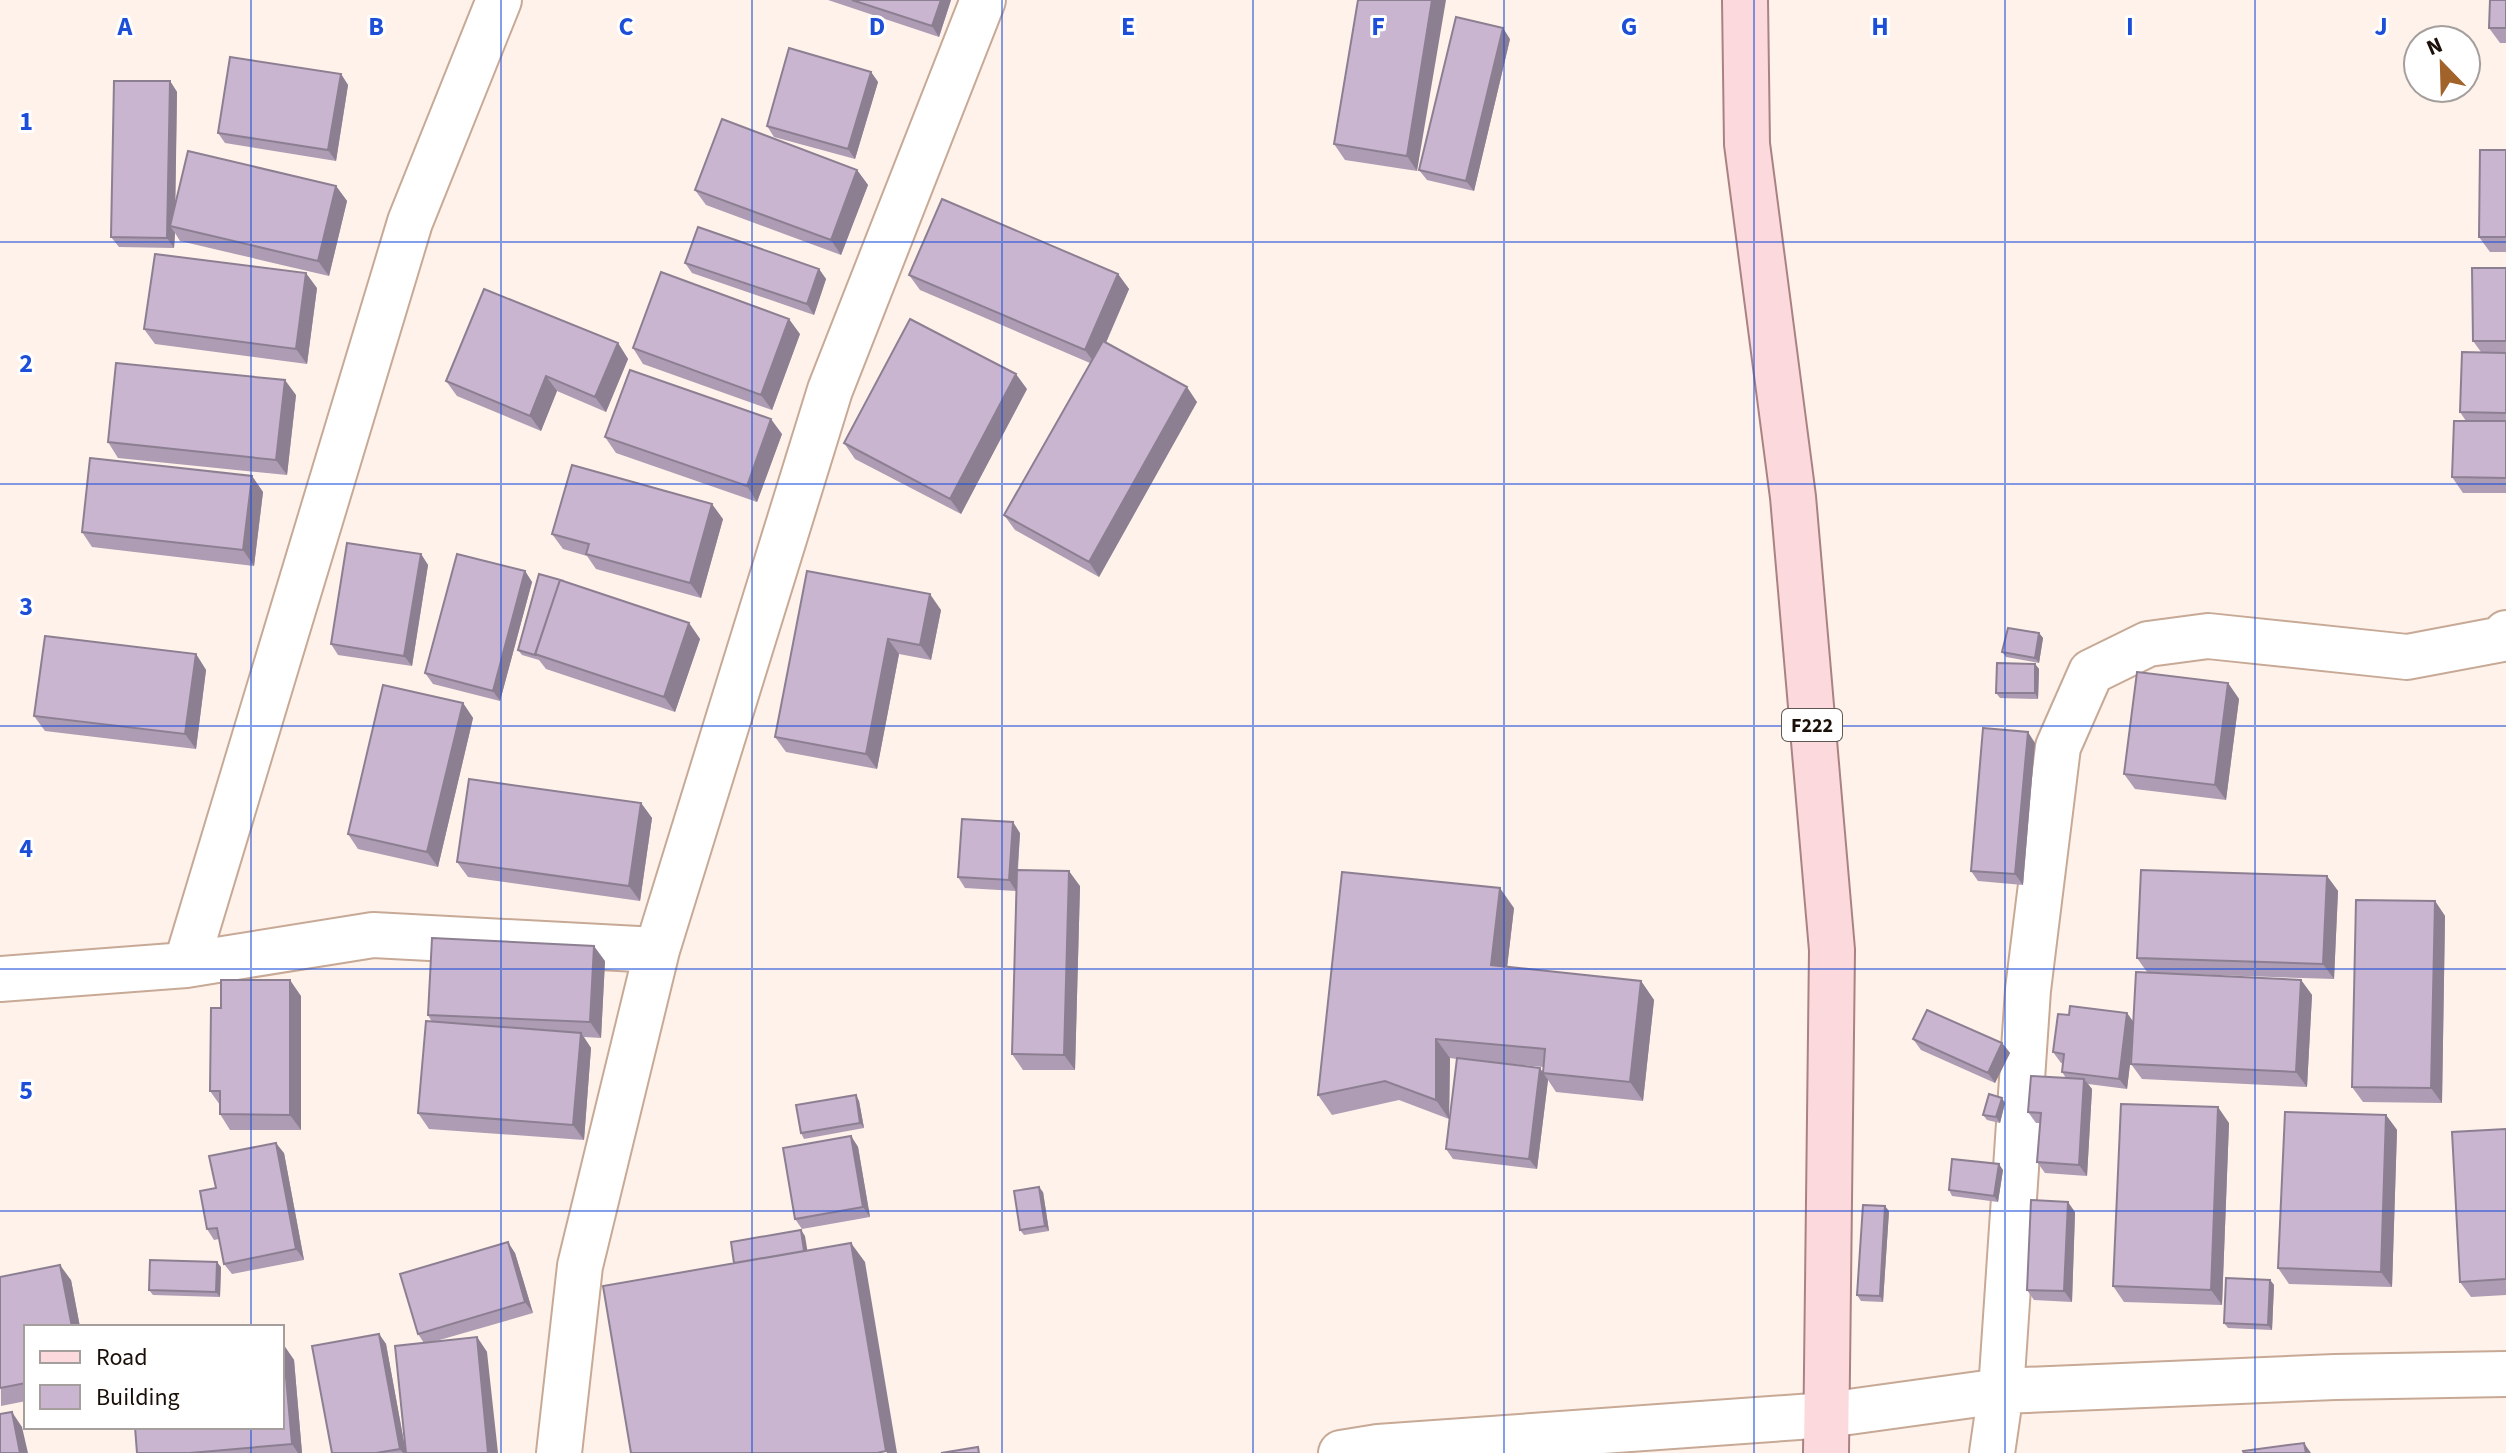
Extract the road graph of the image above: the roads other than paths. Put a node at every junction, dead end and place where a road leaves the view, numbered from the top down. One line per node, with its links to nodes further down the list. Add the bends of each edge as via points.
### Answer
1 (499, 0): 6 (street, via 410,222)
2 (983, 0): 5 (street, via 830,390)
3 (1745, 0): 10 (main road, F222, via 1747,144 1793,497 1832,950)
4 (2506, 633): 9 (street, via 2502,639 2407,657 2208,636 2148,644 2091,672 2058,747 2028,990)
5 (657, 950): 6 (street, via 373,935); 11 (street, via 580,1266)
6 (186, 965): 7 (street)
7 (0, 979)
8 (2506, 1374): 9 (street)
9 (2001, 1391): 10 (street); 13 (street)
10 (1827, 1434): 12 (street, via 1378,1447)
11 (559, 1453)
12 (1341, 1453)
13 (1992, 1453)

